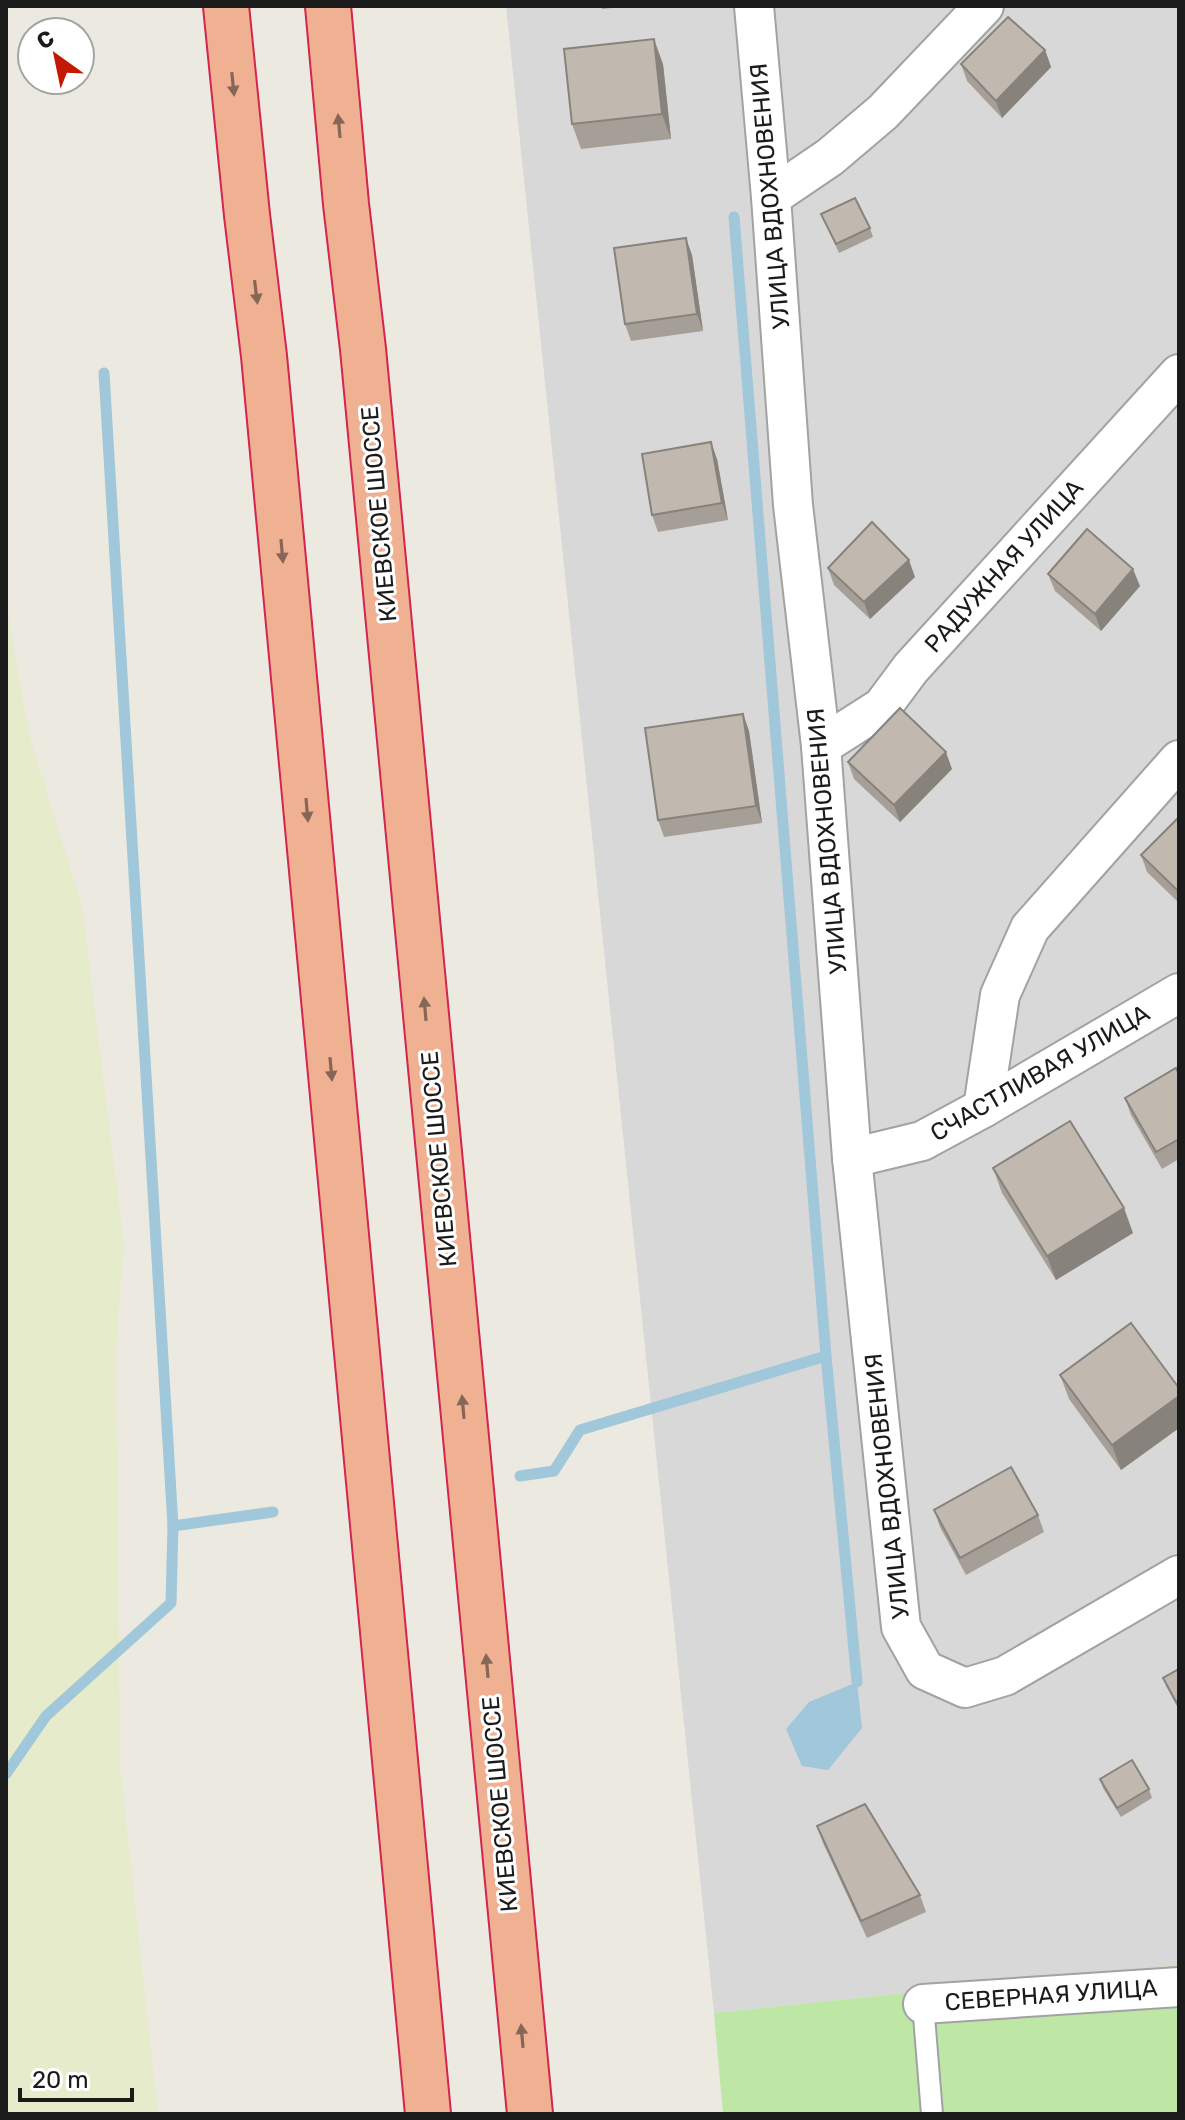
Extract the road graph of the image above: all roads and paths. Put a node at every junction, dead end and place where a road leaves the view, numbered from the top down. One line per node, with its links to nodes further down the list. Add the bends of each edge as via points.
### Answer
1 (226, 6): 15 (highway, one-way to 15, via 264,356)
2 (328, 6): 16 (highway, КИЕВСКОЕ ШОССЕ, one-way to 2)
3 (754, 6): 5 (street, УЛИЦА ВДОХНОВЕНИЯ)
4 (984, 6): 5 (street, via 883,112)
5 (771, 197): 7 (street, УЛИЦА ВДОХНОВЕНИЯ, via 793,505)
6 (1179, 374): 7 (street, РАДУЖНАЯ УЛИЦА, via 911,668 882,707)
7 (821, 746): 11 (street, УЛИЦА ВДОХНОВЕНИЯ)
8 (1179, 760): 10 (street, via 1030,928 1000,995)
9 (1179, 993): 10 (street, СЧАСТЛИВАЯ УЛИЦА)
10 (983, 1108): 11 (street, СЧАСТЛИВАЯ УЛИЦА, via 922,1141)
11 (852, 1158): 12 (street, УЛИЦА ВДОХНОВЕНИЯ, via 901,1627 925,1670 965,1688 1005,1676)
12 (1179, 1575)
13 (1179, 1987): 14 (street, СЕВЕРНАЯ УЛИЦА)
14 (923, 2004): 17 (lane)
15 (428, 2114)
16 (530, 2114)
17 (932, 2114)

